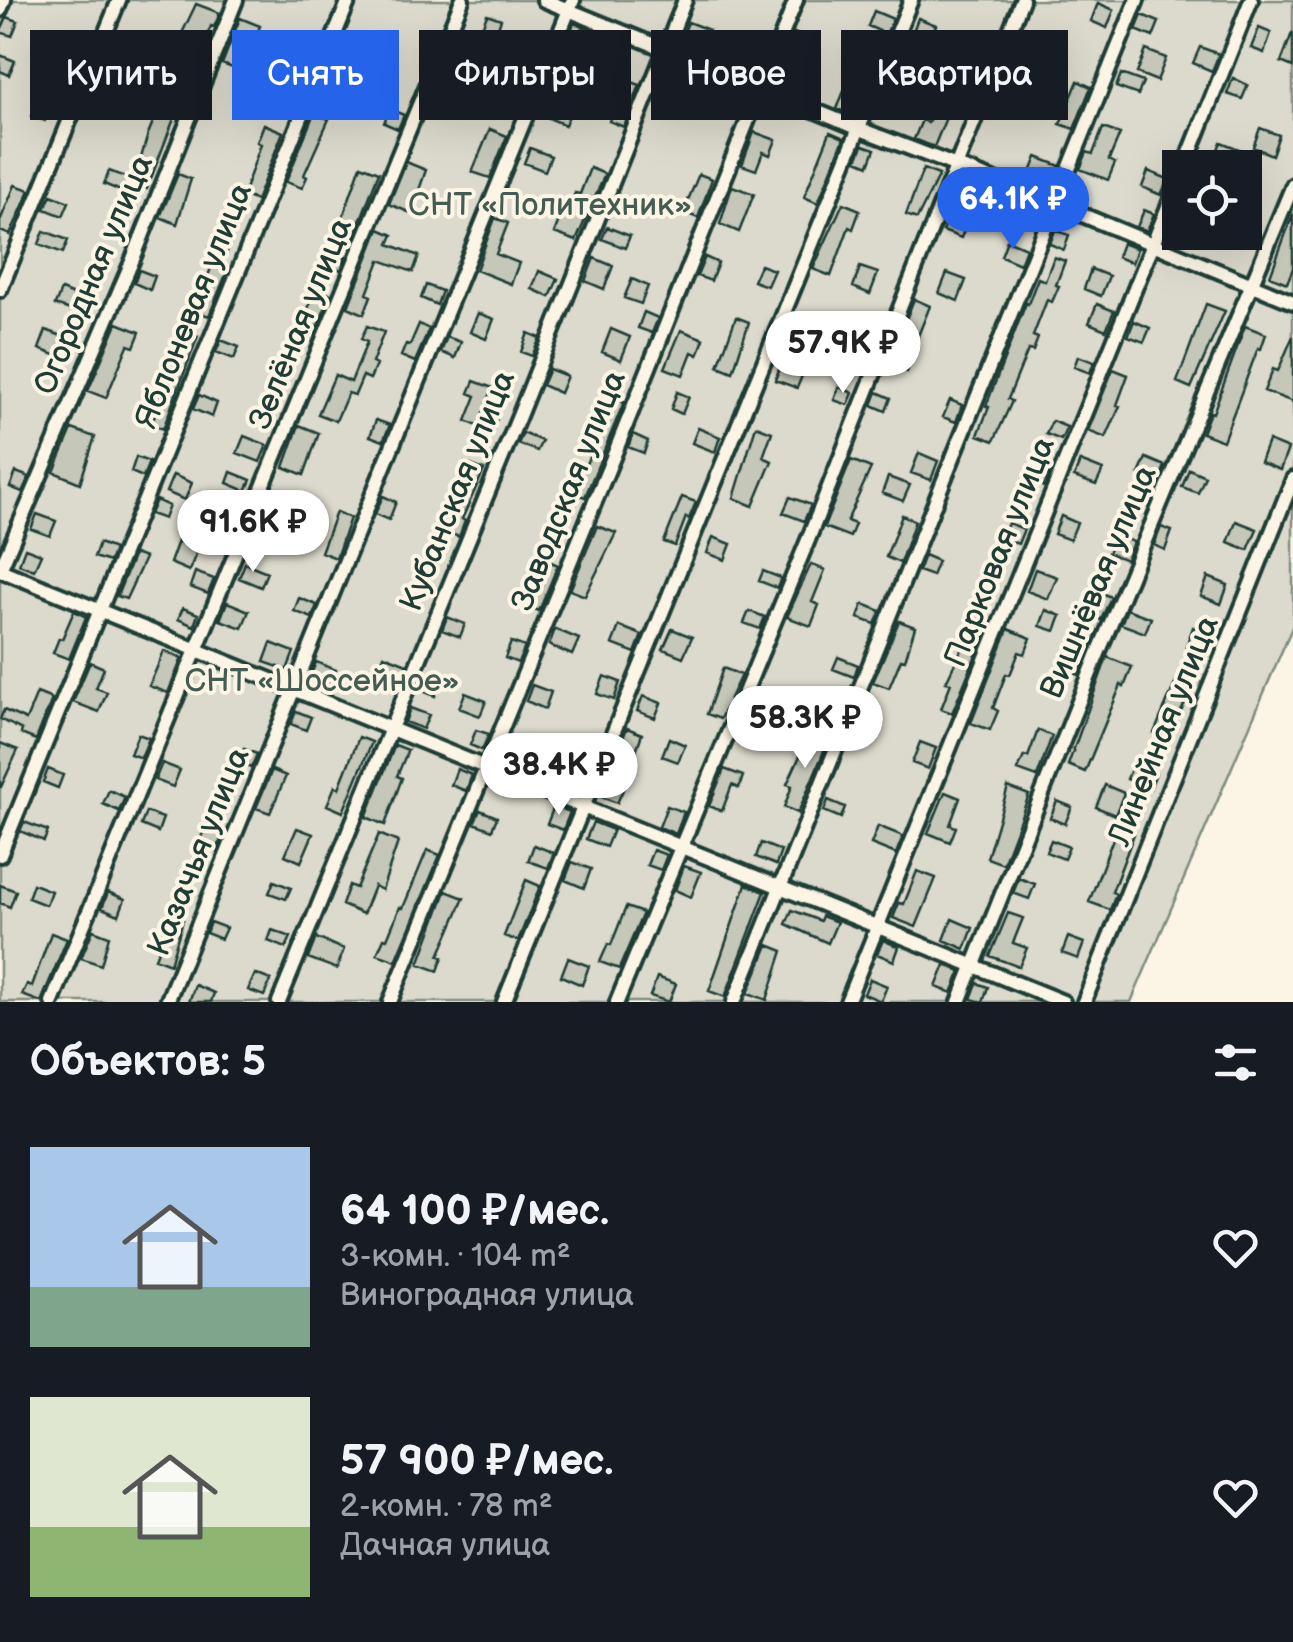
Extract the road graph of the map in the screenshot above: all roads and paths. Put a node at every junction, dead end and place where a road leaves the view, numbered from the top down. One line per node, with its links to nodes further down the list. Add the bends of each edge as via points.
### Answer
1 (4, 0): 14 (street)
2 (119, 0): 29 (street)
3 (236, 0): 32 (street, Огородная улица)
4 (349, 0): 33 (street, Яблоневая улица)
5 (462, 0): 34 (street, Зелёная улица)
6 (544, 0): 13 (street)
7 (685, 0): 15 (street, Кубанская улица)
8 (796, 0): 16 (street, Заводская улица)
9 (911, 0): 21 (street)
10 (1022, 0): 23 (street)
11 (1137, 0): 25 (street)
12 (1251, 0): 22 (street)
13 (571, 5): 17 (street); 35 (street, Казачья улица)
14 (0, 10)
15 (673, 30)
16 (784, 30)
17 (651, 43)
18 (651, 85): 36 (street, Кубанская улица)
19 (821, 113): 21 (street)
20 (747, 120): 37 (street, Заводская улица)
21 (860, 129): 23 (street); 38 (street)
22 (1191, 150)
23 (955, 164): 25 (street); 39 (street)
24 (1293, 184): 28 (street, Вишнёвая улица)
25 (1056, 204): 27 (street); 41 (street)
26 (1162, 221): 27 (street, Парковая улица)
27 (1153, 244): 28 (street); 42 (street, Парковая улица)
28 (1253, 284): 30 (street); 43 (street, Вишнёвая улица)
29 (0, 290)
30 (1293, 302)
31 (1293, 479): 54 (street, Линейная улица)
32 (0, 570): 33 (street)
33 (100, 610): 34 (street); 40 (street, Яблоневая улица)
34 (197, 650): 35 (street); 44 (street, Зелёная улица)
35 (296, 690): 36 (street); 45 (street, Казачья улица)
36 (391, 728): 37 (street); 46 (street, Кубанская улица)
37 (486, 768): 38 (street); 47 (street, Заводская улица)
38 (584, 805): 39 (street); 48 (street)
39 (680, 846): 41 (street); 49 (street)
40 (0, 855)
41 (781, 888): 42 (street); 50 (street)
42 (878, 928): 43 (street); 51 (street, Парковая улица)
43 (974, 966): 52 (street, Вишнёвая улица); 53 (street)
44 (52, 1002)
45 (167, 1002)
46 (279, 1002)
47 (390, 1002)
48 (504, 1002)
49 (617, 1002)
50 (734, 1002)
51 (847, 1002)
52 (959, 1002)
53 (1063, 1002)
54 (1084, 1002)

